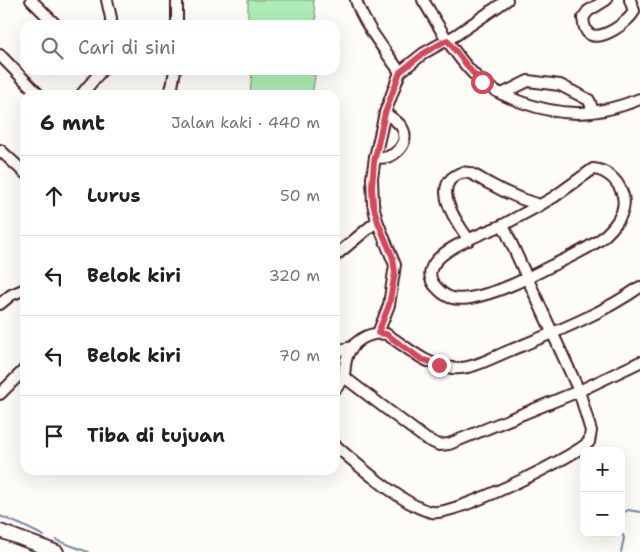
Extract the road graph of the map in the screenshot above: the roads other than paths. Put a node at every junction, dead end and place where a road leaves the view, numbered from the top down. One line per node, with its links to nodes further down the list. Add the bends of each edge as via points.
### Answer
1 (31, 0): 9 (street)
2 (107, 0): 10 (street)
3 (177, 0): 11 (street)
4 (356, 0): 14 (street)
5 (423, 0): 12 (street)
6 (507, 0): 12 (street)
7 (606, 0): 8 (street, via 583,18 585,28 592,35 608,33 626,22 634,11)
8 (630, 0)
9 (51, 20)
10 (111, 20)
11 (177, 20)
12 (447, 40): 14 (street); 20 (street, via 477,77)
13 (0, 55): 17 (street)
14 (400, 72): 23 (street)
15 (98, 75): 18 (street)
16 (174, 75): 19 (street)
17 (34, 90)
18 (85, 90)
19 (170, 90)
20 (502, 94): 22 (street, via 565,114); 22 (street, via 528,81 560,85 589,100)
21 (640, 99): 22 (street)
22 (593, 112)
23 (385, 113): 25 (street); 25 (street, via 401,126 404,138 401,148 394,154 381,159)
24 (0, 150): 26 (street)
25 (375, 157): 28 (street, via 372,187)
26 (20, 168)
27 (540, 205): 29 (street); 30 (street, via 507,194 472,174 461,172 448,182 445,193); 32 (street, via 593,169 600,169 618,183 625,199 618,220 600,239)
28 (378, 222): 31 (street); 36 (street, via 393,258 395,273 389,305)
29 (503, 226): 30 (street); 32 (street)
30 (469, 240): 32 (street, via 439,256 432,265 431,279 436,288 447,296 458,300 471,298)
31 (340, 252)
32 (528, 277): 37 (street)
33 (640, 287): 37 (street, via 606,308)
34 (20, 291): 35 (street)
35 (0, 304)
36 (378, 333): 37 (street, via 386,334 428,362 462,368); 38 (street, via 361,339)
37 (552, 334): 44 (street)
38 (353, 347): 39 (street); 42 (street, via 348,353)
39 (340, 350)
40 (640, 362): 44 (street)
41 (20, 374): 45 (street)
42 (344, 377): 43 (street); 44 (street, via 426,440 439,445 449,444)
43 (340, 384)
44 (579, 390): 46 (street, via 592,431 589,442 553,465 443,512 416,506 377,480)
45 (0, 394)
46 (340, 449)
47 (0, 531): 48 (main road)
48 (57, 552)

